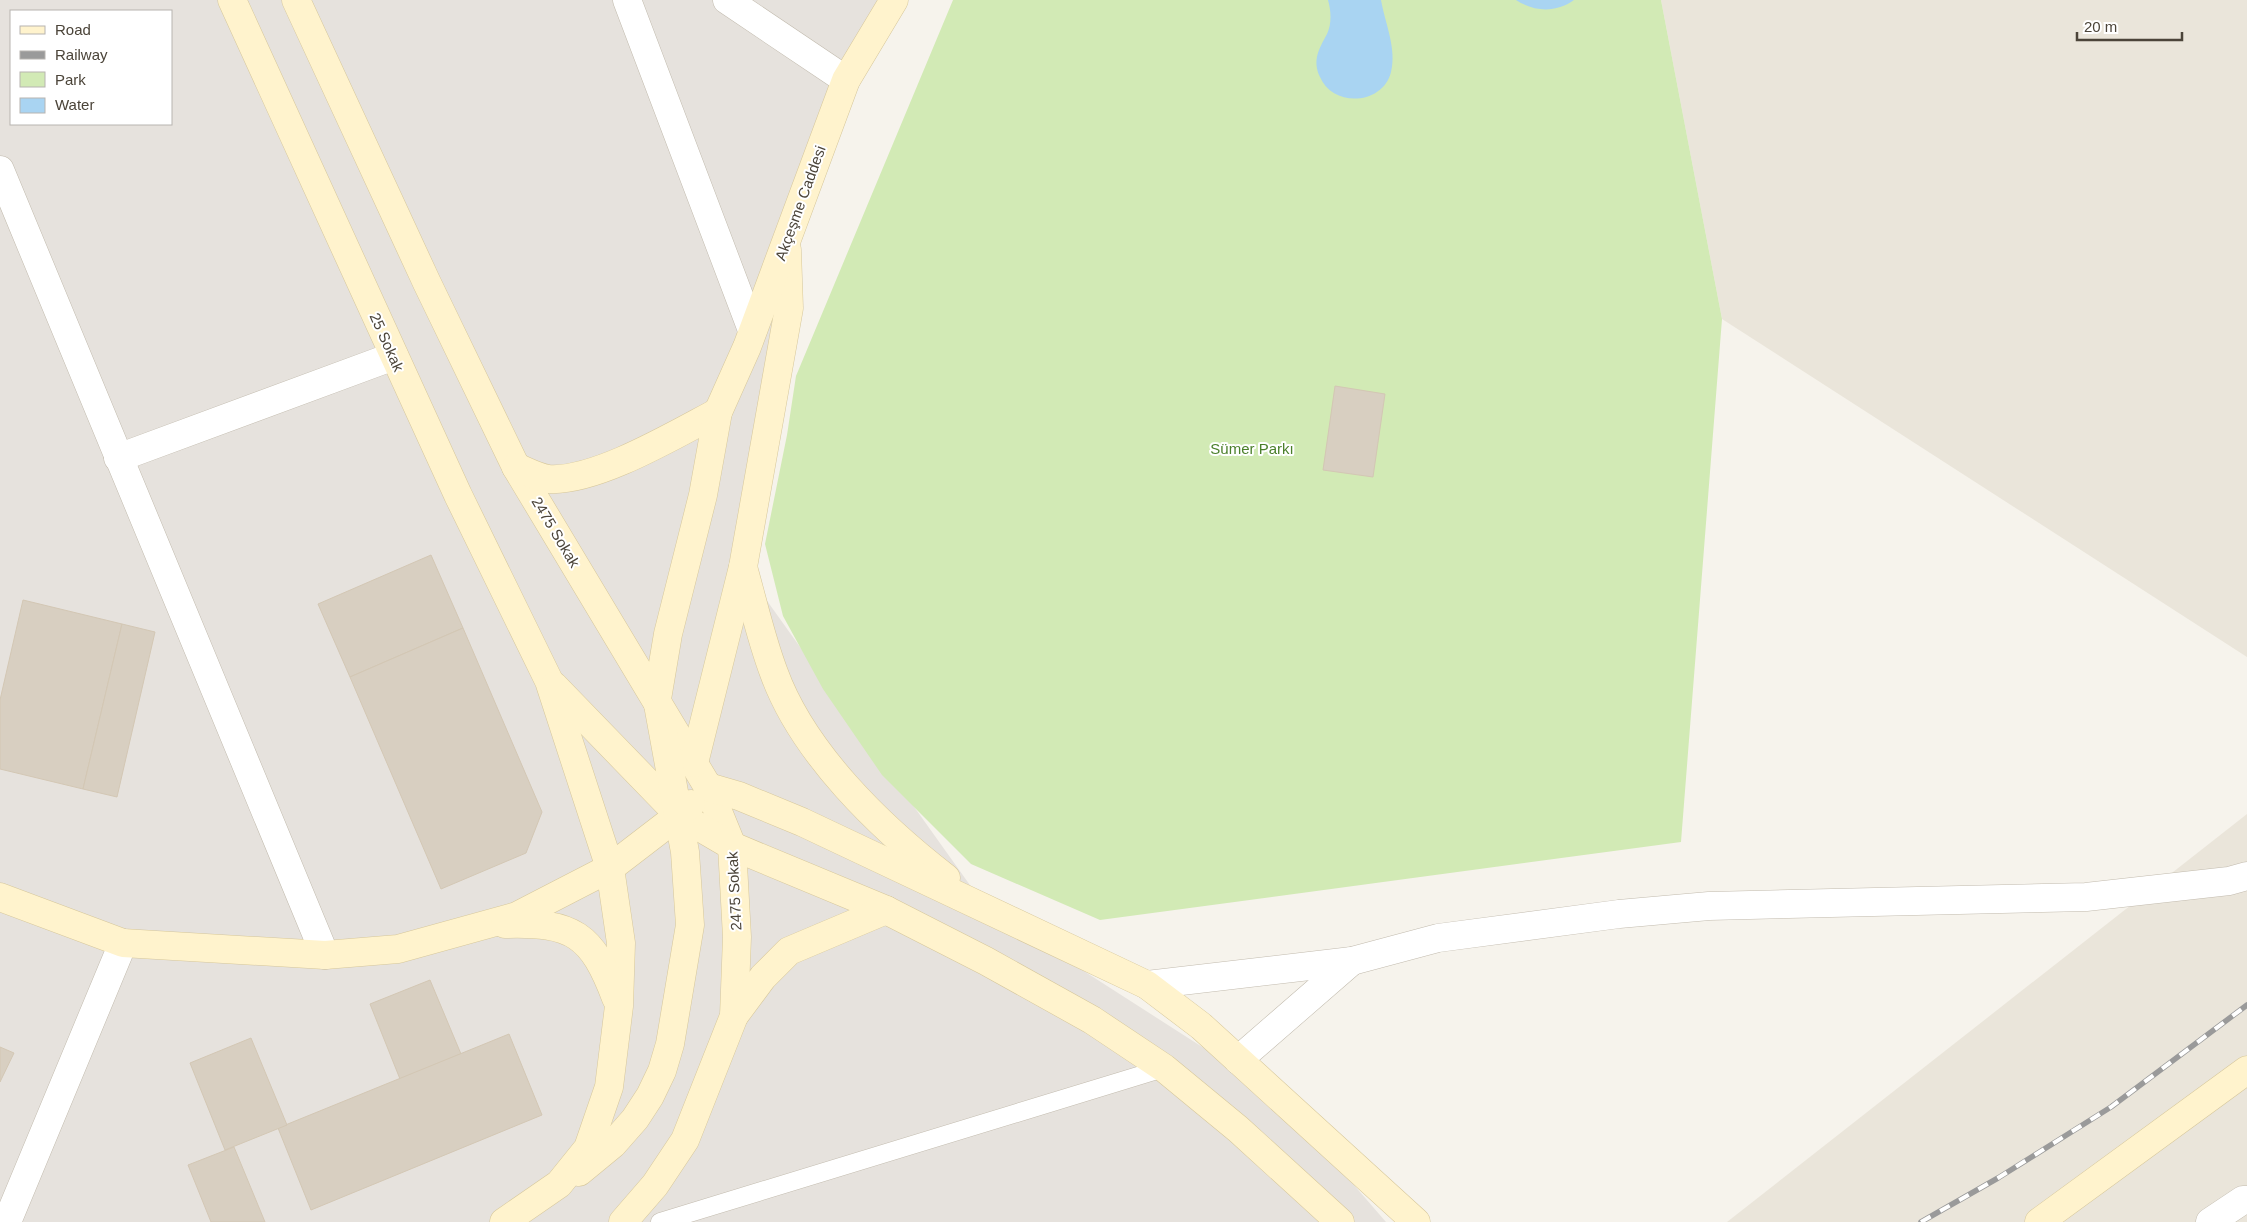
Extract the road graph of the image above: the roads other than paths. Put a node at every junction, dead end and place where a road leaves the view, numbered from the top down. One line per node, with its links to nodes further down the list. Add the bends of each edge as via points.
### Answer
1 (232, 0): 11 (main road, 25 Sokak)
2 (296, 0): 14 (main road)
3 (627, 0): 10 (street)
4 (727, 0): 6 (street)
5 (894, 0): 6 (main road, Akçeşme Caddesi)
6 (846, 80): 9 (main road, Akçeşme Caddesi)
7 (0, 170): 8 (street)
8 (7, 215): 13 (street)
9 (787, 238): 10 (main road, Akçeşme Caddesi); 15 (main road, via 789,308)
10 (752, 330): 12 (main road, Akçeşme Caddesi)
11 (394, 356): 13 (street); 16 (main road, 25 Sokak)
12 (718, 412): 14 (main road, via 631,457 571,478 547,479); 17 (main road, Akçeşme Caddesi, via 703,495 668,634)
13 (118, 458): 29 (street)
14 (516, 467): 17 (main road, 2475 Sokak)
15 (743, 567): 18 (main road); 25 (main road, via 774,674 802,730 858,800 920,857)
16 (549, 681): 20 (main road); 22 (main road)
17 (657, 699): 18 (main road, 2475 Sokak); 20 (main road)
18 (694, 763): 19 (main road, 2475 Sokak)
19 (708, 786): 20 (main road); 21 (main road, 2475 Sokak); 25 (main road, via 802,822)
20 (680, 815): 21 (main road); 22 (main road); 37 (main road, via 686,852 690,925 665,1062 650,1096 635,1119 588,1166)
21 (732, 846): 26 (main road); 33 (main road, 2475 Sokak, via 737,937)
22 (610, 868): 27 (main road, via 517,916); 32 (main road, via 621,943)
23 (2247, 876): 30 (street, via 2086,897 1710,906 1619,914 1438,938)
24 (0, 897): 28 (main road)
25 (987, 909): 31 (main road)
26 (886, 910): 33 (main road, via 789,950 763,977); 35 (main road, via 1092,1020)
27 (491, 924): 29 (main road, via 398,949); 32 (main road, via 538,923 564,929 580,937 606,970)
28 (123, 943): 29 (main road); 39 (street)
29 (325, 955)
30 (1352, 961): 31 (street); 34 (street)
31 (1147, 985): 34 (main road, via 1201,1026)
32 (620, 1006): 37 (main road, via 609,1087 588,1148)
33 (734, 1016): 41 (main road, 2475 Sokak, via 685,1140 655,1185)
34 (1238, 1060): 44 (main road)
35 (1164, 1068): 42 (lane); 43 (main road, via 1238,1129)
36 (2247, 1070): 45 (main road)
37 (560, 1184): 40 (main road)
38 (2247, 1200): 46 (street)
39 (7, 1222)
40 (504, 1222)
41 (623, 1222)
42 (660, 1222)
43 (1340, 1222)
44 (1416, 1222)
45 (2040, 1222)
46 (2210, 1222)

